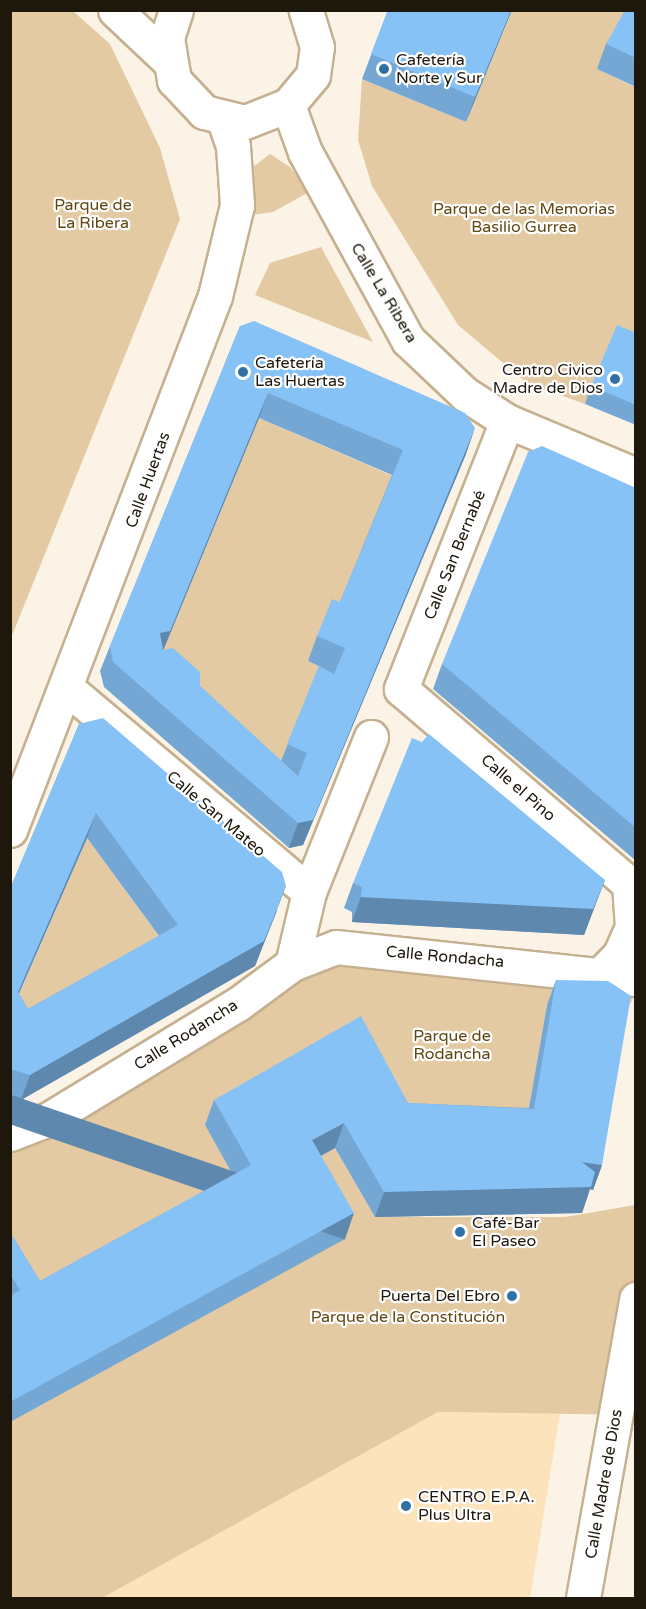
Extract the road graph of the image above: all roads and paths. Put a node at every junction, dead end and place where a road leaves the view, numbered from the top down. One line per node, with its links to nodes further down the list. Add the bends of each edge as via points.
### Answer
1 (115, 10): 4 (street)
2 (176, 10): 4 (street, via 167,38)
3 (306, 10): 5 (street, via 316,47 313,75)
4 (167, 59): 6 (street, via 186,98)
5 (288, 105): 6 (street, via 266,118); 7 (street, Calle La Ribera, via 305,152 408,340 465,394)
6 (224, 120): 9 (street, Calle Huertas, via 233,146 237,205 215,297)
7 (507, 421): 8 (street, Calle La Ribera); 10 (street, Calle San Bernabé)
8 (636, 475)
9 (68, 689): 12 (street, Calle Huertas); 14 (street, Calle San Mateo)
10 (401, 689): 13 (street, Calle el Pino)
11 (371, 737): 14 (street)
12 (10, 830)
13 (632, 884): 16 (street, via 632,927 620,954)
14 (309, 892): 15 (street)
15 (292, 964): 16 (street, Calle Rondacha, via 336,947); 18 (street, Calle Rodancha, via 238,1004 56,1114)
16 (600, 974): 17 (street, Calle Rondacha)
17 (636, 979)
18 (10, 1134)
19 (636, 1299): 20 (street, Calle Madre de Dios)
20 (629, 1378): 21 (street, Calle Madre de Dios)
21 (583, 1599)

